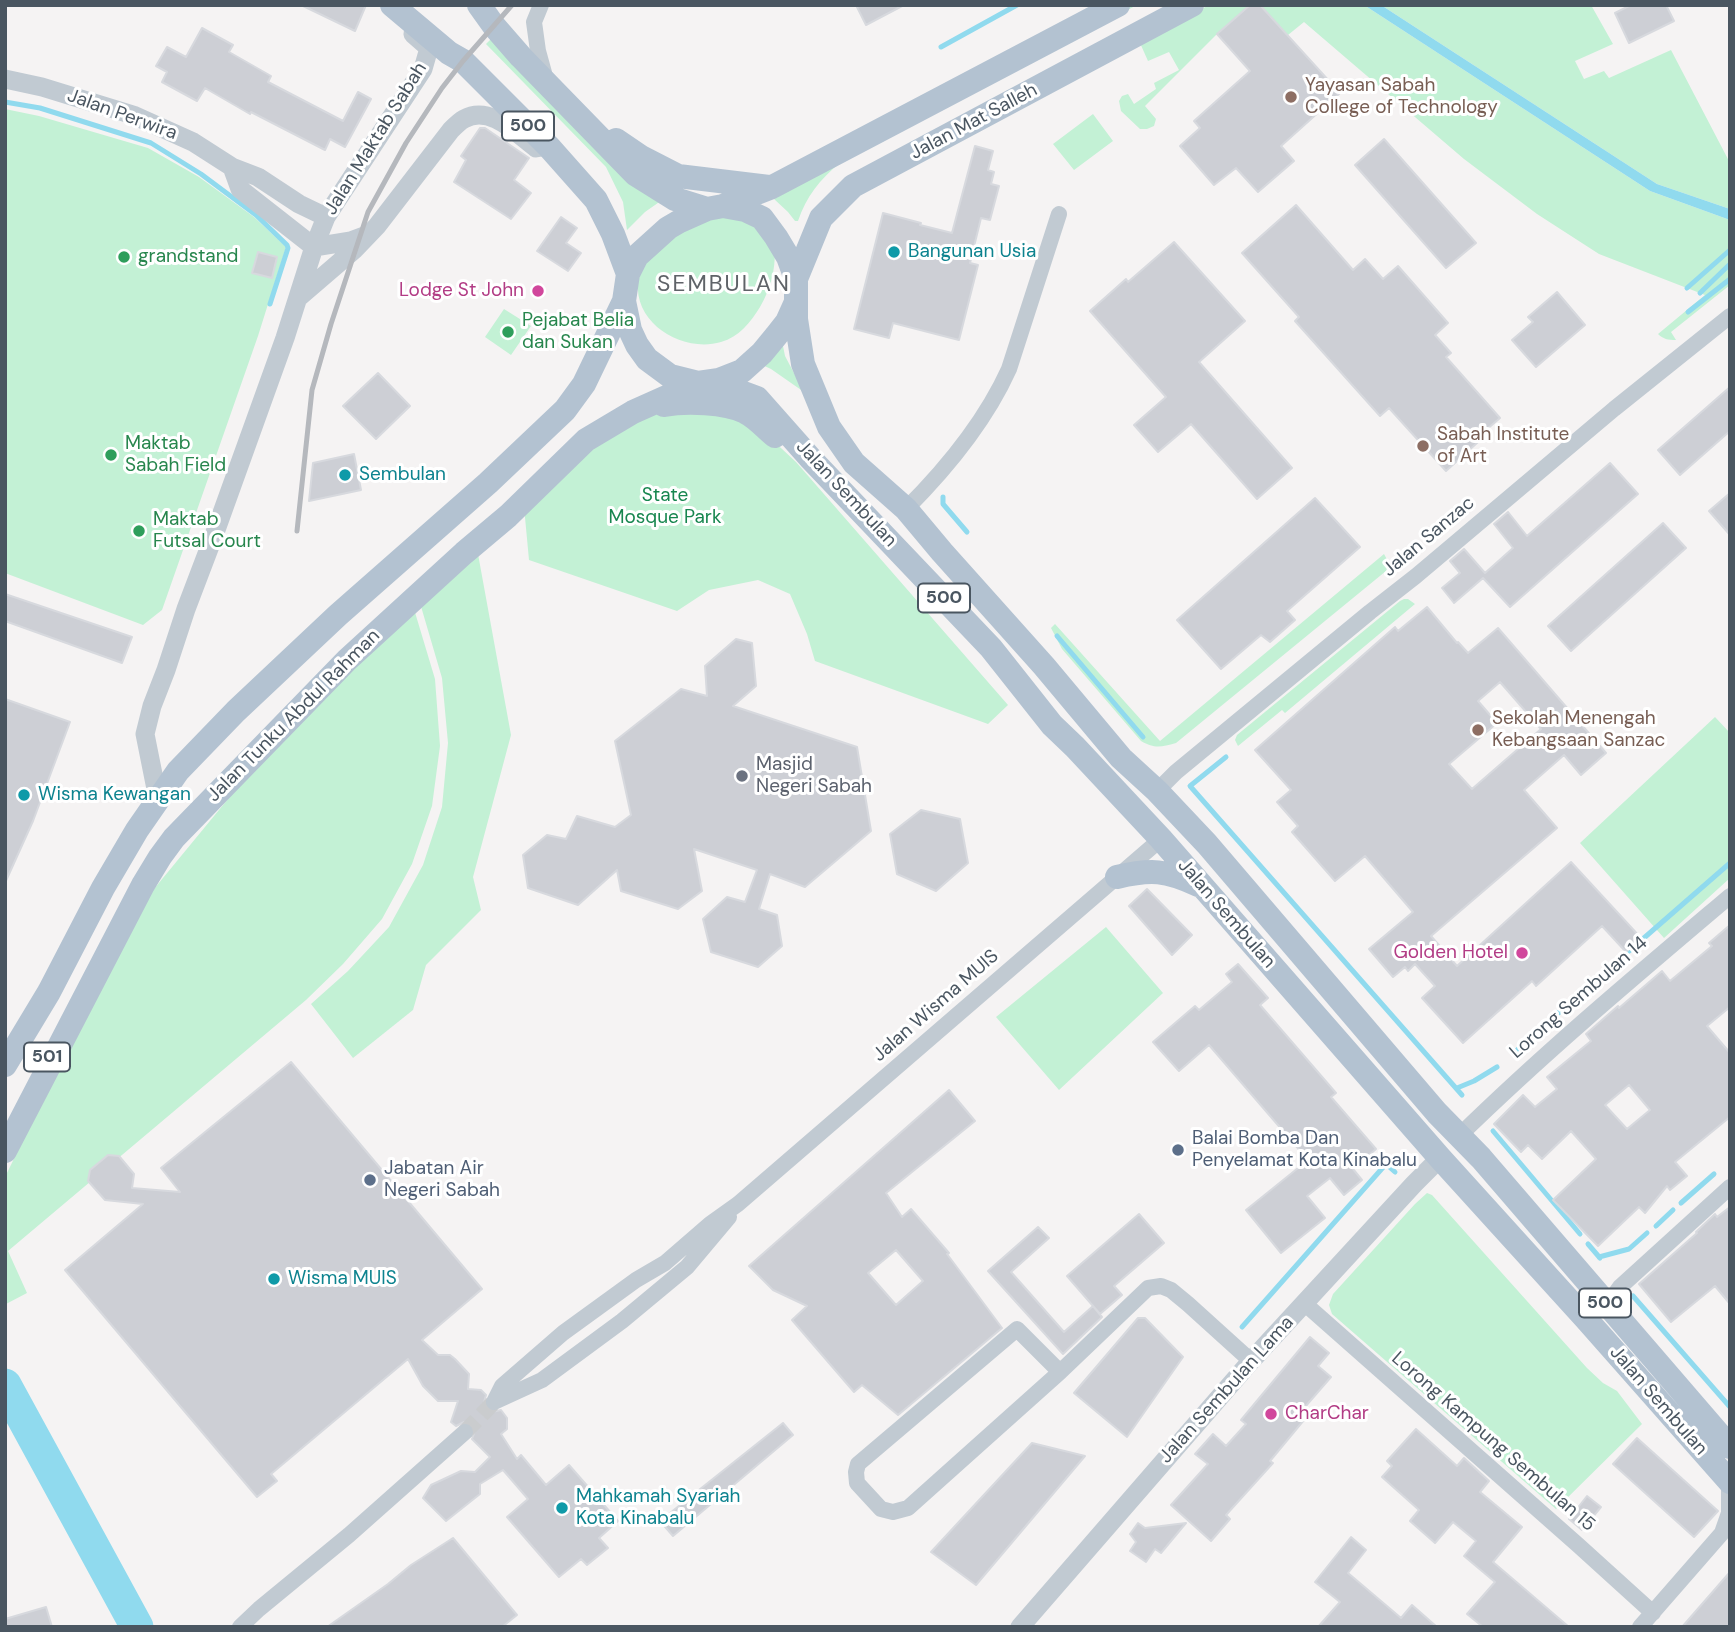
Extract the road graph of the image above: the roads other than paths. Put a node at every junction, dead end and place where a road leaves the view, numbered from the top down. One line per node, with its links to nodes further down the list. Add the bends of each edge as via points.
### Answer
1 (386, 5): 19 (street, Jalan Maktab Sabah, via 429,48 426,59)
2 (392, 5): 10 (main road, 500)
3 (408, 5): 10 (main road, 500)
4 (463, 5): 9 (main road, 500)
5 (479, 5): 9 (main road, 500)
6 (541, 5): 12 (street, via 534,22)
7 (1118, 5): 16 (main road, Jalan Mat Salleh)
8 (1192, 5): 23 (main road, Jalan Mat Salleh, via 852,186 821,218)
9 (494, 26): 12 (main road, 500)
10 (463, 61): 14 (main road, 500)
11 (5, 79): 15 (street, Jalan Perwira, via 133,115 193,142)
12 (548, 86): 13 (main road, 500)
13 (575, 112): 16 (main road, via 641,158 678,176); 17 (main road, 500, via 635,174 675,199)
14 (549, 147): 20 (street, via 536,148 487,116 464,119); 22 (main road, 500, via 596,200)
15 (232, 167): 19 (street, Jalan Perwira); 21 (street, Jalan Perwira, via 240,188)
16 (772, 187): 17 (main road, Jalan Mat Salleh)
17 (715, 207): 22 (main road, 500, via 668,228 637,256); 23 (main road, 500, via 745,210 762,219 788,257)
18 (1059, 214): 31 (street, via 999,391 931,484)
19 (326, 217): 21 (street, Jalan Maktab Sabah)
20 (368, 234): 21 (street, Jalan Maktab Sabah); 24 (street)
21 (314, 247): 24 (street, Jalan Maktab Sabah)
22 (628, 274): 25 (main road, 500)
23 (796, 290): 27 (main road, via 787,322 762,353 742,370); 31 (main road, Jalan Sembulan / 500, via 803,364 829,427 854,463)
24 (297, 298): 34 (street, Jalan Maktab Sabah, via 152,706 145,734)
25 (624, 301): 27 (main road, 500, via 630,330 647,359 670,376); 34 (main road, Jalan Tunku Abdul Rahman, via 584,384 565,410 236,711 198,748)
26 (1730, 316): 33 (street, Jalan Sanzac)
27 (698, 383): 28 (main road, Jalan Tunku Abdul Rahman); 29 (main road, Jalan Sembulan / 500, via 757,398)
28 (633, 412): 29 (main road, 500, via 678,402 746,412); 42 (main road, Jalan Tunku Abdul Rahman, via 586,440 347,660 174,838 143,886)
29 (811, 459): 30 (main road, Jalan Sembulan / 500)
30 (829, 477): 31 (main road, via 842,482 876,511); 35 (main road, Jalan Sembulan / 500)
31 (906, 509): 32 (main road, Jalan Sembulan / 500)
32 (1121, 758): 33 (main road, Jalan Sembulan / 500); 35 (main road, via 1128,776 1157,811)
33 (1157, 791): 36 (main road, Jalan Sembulan / 500)
34 (158, 799): 43 (main road, Jalan Tunku Abdul Rahman)
35 (1161, 839): 36 (main road); 37 (street, Jalan Wisma MUIS); 38 (main road, Jalan Sembulan / 500)
36 (1207, 844): 39 (main road, Jalan Sembulan / 500)
37 (1117, 877): 38 (main road, via 1156,871); 51 (street, Jalan Wisma MUIS)
38 (1205, 888): 41 (main road, Jalan Sembulan / 500)
39 (1245, 890): 41 (main road, via 1249,918); 44 (main road, Jalan Sembulan / 500)
40 (1730, 896): 46 (street, Lorong Sembulan 14)
41 (1245, 937): 48 (main road, Jalan Sembulan / 500)
42 (87, 994): 45 (main road, 501); 47 (main road, Jalan Tunku Abdul Rahman)
43 (9, 1054)
44 (1437, 1113): 46 (main road, Jalan Sembulan / 500); 48 (main road)
45 (5, 1119)
46 (1459, 1136): 49 (main road, Jalan Sembulan / 500)
47 (5, 1151)
48 (1440, 1158): 49 (main road); 52 (street, Jalan Sembulan Lama); 58 (main road, Jalan Sembulan / 500)
49 (1481, 1158): 53 (main road, Jalan Sembulan / 500)
50 (1730, 1187): 53 (street, via 1620,1287)
51 (738, 1204): 51 (street, via 687,1267 638,1309 542,1380 494,1402 502,1386 562,1333 665,1263)
52 (1304, 1303): 54 (street, Jalan Sembulan Lama); 60 (street, Lorong Kampung Sembulan 15)
53 (1607, 1305): 57 (main road, Jalan Sembulan / 500)
54 (1251, 1361): 55 (street, via 1161,1286 1148,1288); 62 (street, Jalan Sembulan Lama)
55 (1060, 1372): 55 (street, via 908,1508 881,1509 857,1483 858,1464 1017,1329)
56 (465, 1433): 61 (street)
57 (1730, 1447)
58 (1729, 1482): 59 (street)
59 (1726, 1532): 60 (street)
60 (1653, 1613): 63 (street)
61 (240, 1627)
62 (1020, 1627)
63 (1640, 1627)

